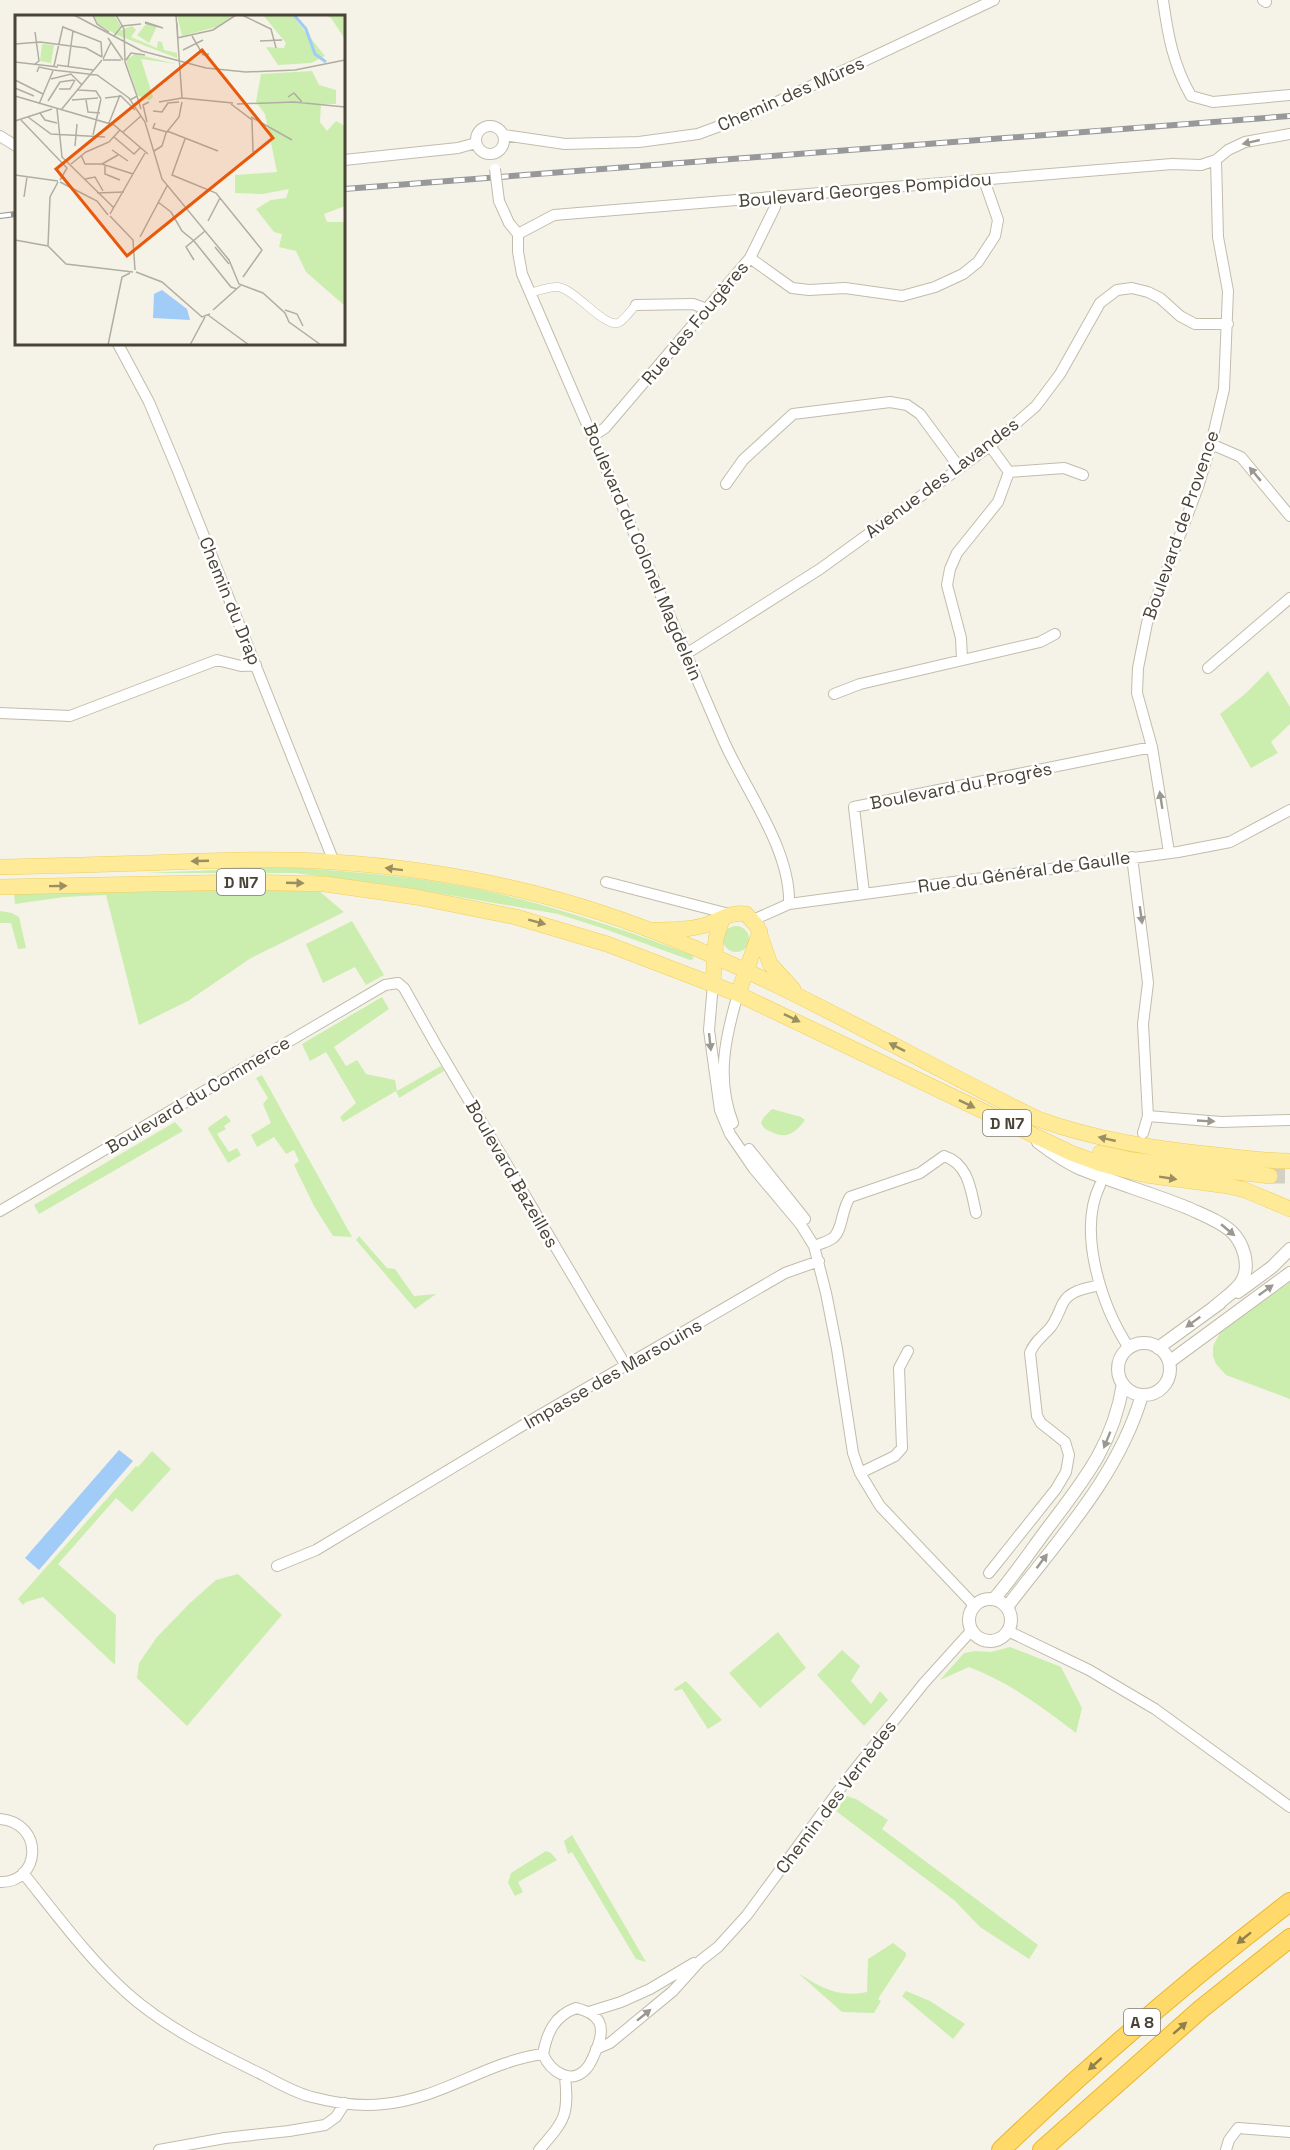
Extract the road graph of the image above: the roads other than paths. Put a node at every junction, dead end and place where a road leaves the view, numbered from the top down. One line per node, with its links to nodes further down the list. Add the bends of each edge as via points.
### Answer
1 (994, 0): 4 (street, Chemin des Mûres, via 747,116 698,134 639,142 565,144)
2 (1163, 0): 3 (street, via 1170,45 1191,96 1213,102)
3 (1290, 95)
4 (504, 135): 7 (street, via 496,126 486,126 478,132); 9 (street, via 503,147)
5 (1290, 135): 11 (street, one-way to 11, via 1245,142)
6 (0, 136): 8 (street)
7 (476, 143): 9 (street, via 486,154); 10 (street)
8 (15, 145)
9 (493, 154): 14 (street, Boulevard du Colonel Magdelein, bridge, via 499,201)
10 (345, 160)
11 (1216, 160): 12 (street, Boulevard Georges Pompidou, via 1201,165); 19 (street, Boulevard de Provence, via 1218,237 1228,291)
12 (984, 180): 13 (street, Boulevard Georges Pompidou); 15 (street, via 998,220 994,236 978,262 935,287 902,296 846,288 792,288)
13 (777, 196): 14 (street, Boulevard Georges Pompidou, via 554,215); 15 (street, Rue des Fougères, via 776,207)
14 (518, 234): 16 (street, Boulevard du Colonel Magdelein, via 522,274)
15 (750, 258): 18 (street, Rue des Fougères)
16 (530, 293): 17 (street, via 557,287 574,293 614,324); 21 (street, Boulevard du Colonel Magdelein)
17 (636, 305): 18 (street, via 693,304)
18 (707, 309): 21 (street, Rue des Fougères, via 605,428)
19 (1228, 324): 22 (street, Boulevard de Provence, via 1224,389); 23 (street, Avenue des Lavandes, via 1195,324 1148,292 1118,290 1100,303 1060,374 1036,406)
20 (119, 345): 33 (street, Chemin du Drap, via 149,402)
21 (592, 436): 31 (street, Boulevard du Colonel Magdelein)
22 (1211, 444): 28 (street, one-way to 22, via 1241,457); 37 (street, Boulevard de Provence, via 1144,635 1137,693)
23 (990, 446): 24 (street, Avenue des Lavandes); 25 (street)
24 (959, 467): 27 (street, via 920,414 907,405 890,402 793,414 743,460); 31 (street, Avenue des Lavandes, via 820,569)
25 (1009, 472): 26 (street, via 1064,468); 32 (street, via 998,502 957,553 950,569 947,585 961,638)
26 (1083, 475)
27 (726, 484)
28 (1290, 516)
29 (1290, 598): 34 (street)
30 (1056, 634): 32 (street, via 1040,642)
31 (686, 654): 46 (street, Boulevard du Colonel Magdelein, via 726,747 769,828 786,879)
32 (962, 659): 35 (street)
33 (256, 665): 36 (street, via 217,660 70,716); 41 (street, Chemin du Drap)
34 (1208, 668)
35 (834, 694)
36 (0, 712)
37 (1152, 747): 39 (street, Boulevard de Provence, one-way to 37); 45 (street, Boulevard du Progrès, via 854,807)
38 (1290, 810): 39 (street, Rue du Général de Gaulle, via 1230,842)
39 (1169, 852): 40 (street, Rue du Général de Gaulle)
40 (1132, 857): 45 (street, Rue du Général de Gaulle); 56 (street, one-way to 56, via 1148,983 1143,1024)
41 (334, 862): 42 (main road, D N7, one-way to 42, via 249,859); 49 (main road, D N7, one-way to 41, via 523,891 433,874)
42 (0, 867)
43 (606, 882): 47 (street)
44 (0, 887): 53 (main road, D N7, one-way to 53, via 247,882 325,884 379,891 562,929)
45 (864, 893): 46 (street, Rue du Général de Gaulle)
46 (789, 904): 48 (street, Rue du Général de Gaulle)
47 (725, 917): 48 (main road, via 746,914); 49 (main road, via 693,928); 50 (main road, via 716,938)
48 (757, 926): 51 (main road); 55 (main road, via 770,964)
49 (649, 930): 50 (main road, D N7)
50 (716, 958): 51 (main road, D N7); 53 (main road)
51 (746, 971): 54 (main road); 55 (main road, D N7)
52 (398, 983): 64 (street, Boulevard du Commerce, via 385,985); 76 (street, Boulevard Bazeilles)
53 (713, 984): 54 (main road, D N7); 66 (street, one-way to 66, via 709,1030 720,1110 742,1152)
54 (738, 994): 58 (main road, D N7, one-way to 58); 66 (street, via 723,1060 728,1111 744,1143 806,1221 815,1239)
55 (802, 998): 60 (main road, D N7, one-way to 55, via 1135,1145 1062,1128 987,1094)
56 (1148, 1116): 57 (street, one-way to 57, via 1221,1122); 59 (street)
57 (1290, 1120)
58 (1025, 1132): 61 (main road, via 1132,1160); 63 (main road, D N7, one-way to 63, via 1101,1164 1146,1175 1228,1186 1261,1195); 71 (street, one-way to 71, via 1079,1168 1199,1213 1231,1232 1244,1252 1244,1278)
59 (1143, 1133)
60 (1290, 1161)
61 (1270, 1176)
62 (1101, 1185): 70 (street, via 1093,1200 1092,1215 1092,1242)
63 (1290, 1209)
64 (0, 1211)
65 (976, 1213): 66 (street, via 966,1173 944,1156 920,1173 850,1197 839,1231)
66 (814, 1246): 68 (street)
67 (1290, 1249): 71 (street, via 1272,1267)
68 (819, 1261): 76 (street, Impasse des Marsouins, via 785,1273); 79 (street, via 853,1453)
69 (1290, 1273): 75 (street, one-way to 69)
70 (1100, 1285): 72 (street); 81 (street, via 1070,1295 1051,1327 1033,1344 1030,1353 1037,1416 1065,1442 1069,1455 1066,1472)
71 (1214, 1307): 73 (street, one-way to 73)
72 (1129, 1348): 73 (street, via 1143,1343); 77 (street, via 1119,1361)
73 (1158, 1348): 75 (street)
74 (908, 1351): 79 (street, via 899,1368 902,1448 896,1456)
75 (1169, 1362): 78 (street, via 1165,1384 1158,1391)
76 (626, 1366): 80 (street, Impasse des Marsouins, via 316,1550)
77 (1123, 1384): 78 (street); 82 (street, one-way to 82, via 1112,1427 1098,1457)
78 (1142, 1395): 84 (street, one-way to 78, via 1109,1472)
79 (860, 1473): 83 (street, via 880,1506)
80 (277, 1566)
81 (989, 1573)
82 (994, 1599): 83 (street); 84 (street)
83 (974, 1605): 85 (street, via 969,1618)
84 (1007, 1607): 86 (street, via 1011,1618)
85 (971, 1631): 86 (street, via 990,1641); 93 (street, Chemin des Vernèdes, via 848,1778 747,1915)
86 (1008, 1631): 87 (street, via 1155,1708)
87 (1286, 1804)
88 (0, 1820): 89 (street, via 12,1821 28,1834 33,1855)
89 (23, 1873): 90 (street); 98 (street, via 128,1994 168,2024 219,2054 310,2097)
90 (0, 1882)
91 (1290, 1902): 102 (highway, A 8, one-way to 102, via 1183,1987)
92 (1290, 1938): 103 (highway, A 8, one-way to 92, via 1201,2009)
93 (700, 1961): 94 (street, Chemin des Vernèdes, via 621,2002); 95 (street, Chemin des Vernèdes, one-way to 93, via 610,2043 658,2004)
94 (589, 2012): 95 (street, via 602,2028); 96 (street, via 576,2008 561,2015 548,2036)
95 (596, 2049): 97 (street, via 588,2068 574,2077)
96 (543, 2054): 97 (street, via 551,2068); 98 (street, via 506,2062 416,2097 384,2104)
97 (565, 2076): 101 (street, via 565,2118)
98 (345, 2103): 100 (street, via 326,2125)
99 (1290, 2132): 104 (street, via 1238,2128)
100 (159, 2150)
101 (539, 2150)
102 (1001, 2150)
103 (1042, 2150)
104 (1226, 2150)

